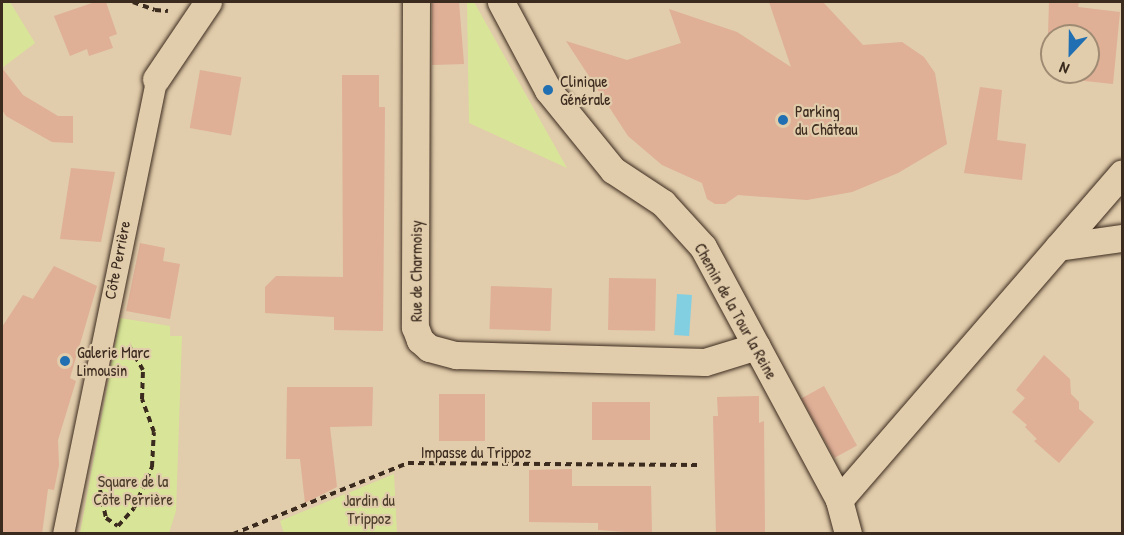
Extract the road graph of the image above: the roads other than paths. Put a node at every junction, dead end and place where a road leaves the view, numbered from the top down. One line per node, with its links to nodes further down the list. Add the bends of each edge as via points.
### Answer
1 (208, 2): 4 (street, Côte Perrière)
2 (416, 2): 8 (street, Rue de Charmoisy, via 415,327 420,340 429,348 456,356 705,362)
3 (501, 2): 8 (street, Chemin de la Tour la Reine, via 548,90 606,161 663,203 703,247)
4 (156, 79): 10 (street, Côte Perrière)
5 (1122, 173): 7 (street)
6 (1122, 238): 7 (street)
7 (1058, 247): 9 (street)
8 (757, 346): 9 (street, Chemin de la Tour la Reine)
9 (839, 500): 11 (street, Chemin de la Tour la Reine)
10 (63, 534)
11 (848, 534)

